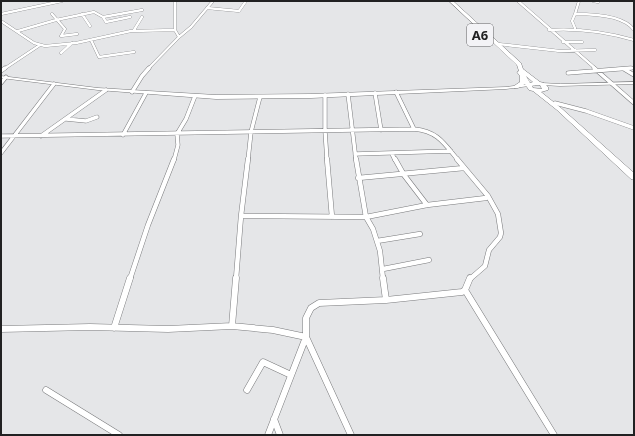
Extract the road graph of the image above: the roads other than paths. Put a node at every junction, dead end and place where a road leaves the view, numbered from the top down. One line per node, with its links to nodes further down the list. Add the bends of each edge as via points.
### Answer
1 (62, 1): 13 (street)
2 (175, 1): 27 (street)
3 (213, 1): 11 (street)
4 (246, 1): 11 (street, via 239,12)
5 (446, 1): 49 (highway, A6)
6 (451, 1): 38 (highway, A6)
7 (518, 1): 28 (street)
8 (579, 1): 16 (street)
9 (593, 1): 10 (street)
10 (598, 2)
11 (207, 8): 32 (street)
12 (142, 10): 17 (street)
13 (1, 14)
14 (52, 14): 20 (street)
15 (82, 14): 17 (street, via 94,12); 20 (street); 24 (street)
16 (575, 14): 22 (street, via 598,14); 25 (street, via 572,24)
17 (103, 17): 18 (street, via 106,22)
18 (130, 17)
19 (142, 17): 26 (street)
20 (56, 20): 30 (street); 31 (street, via 65,29 61,36)
21 (1, 21): 30 (street)
22 (630, 24): 23 (street); 29 (street)
23 (634, 25)
24 (90, 26)
25 (575, 28): 28 (street); 34 (street)
26 (134, 30): 27 (street); 33 (street)
27 (175, 30): 32 (street)
28 (549, 30): 35 (street)
29 (634, 30)
30 (18, 31): 39 (street)
31 (77, 34)
32 (179, 37): 62 (street, via 142,76)
33 (91, 40): 37 (street); 42 (street, via 99,57)
34 (634, 40)
35 (563, 42): 36 (street); 41 (street)
36 (582, 42)
37 (72, 43): 39 (street); 43 (street)
38 (498, 44): 41 (street); 58 (highway, A6, via 519,64 521,70)
39 (40, 45): 46 (street)
40 (594, 50): 41 (street)
41 (574, 51): 47 (street)
42 (134, 52)
43 (61, 53)
44 (634, 68): 45 (street)
45 (624, 69): 47 (street); 50 (street)
46 (1, 71)
47 (597, 71): 48 (street); 53 (street)
48 (568, 73)
49 (523, 76): 56 (highway, A6); 57 (highway, via 523,83)
50 (634, 76)
51 (3, 77): 52 (street); 55 (main road)
52 (1, 83)
53 (610, 83): 54 (main road); 58 (main road); 72 (street)
54 (634, 83)
55 (54, 84): 60 (main road); 85 (street)
56 (529, 85): 57 (main road); 58 (highway, via 534,83); 64 (highway, A6)
57 (516, 87): 59 (main road)
58 (543, 87): 64 (highway, via 542,91); 71 (highway, A6)
59 (506, 88): 61 (main road); 63 (main road)
60 (106, 90): 62 (main road); 75 (street)
61 (522, 90): 64 (highway)
62 (132, 92): 65 (main road)
63 (396, 92): 66 (main road); 76 (street)
64 (536, 92): 73 (highway, A6)
65 (146, 93): 69 (main road); 83 (street)
66 (375, 93): 67 (main road); 80 (street)
67 (348, 94): 68 (main road); 79 (street)
68 (325, 95): 70 (main road); 78 (street)
69 (195, 96): 70 (main road); 82 (street)
70 (260, 97): 81 (street)
71 (555, 103): 73 (highway, A6); 77 (street)
72 (634, 103)
73 (559, 109): 87 (highway, A6)
74 (97, 117): 75 (street, via 81,121)
75 (66, 119): 86 (street)
76 (414, 128): 80 (street); 88 (street, via 433,134)
77 (634, 128)
78 (325, 130): 79 (street); 81 (street); 100 (street)
79 (352, 130): 80 (street); 90 (street)
80 (381, 130)
81 (251, 132): 82 (street); 99 (street)
82 (177, 134): 83 (street); 109 (street, via 178,145 172,168 148,224)
83 (123, 135): 86 (street)
84 (1, 136): 85 (street)
85 (13, 136): 86 (street); 89 (street)
86 (41, 136)
87 (597, 144): 93 (highway, A6); 96 (highway, A6)
88 (451, 151): 91 (street); 92 (street)
89 (1, 153)
90 (355, 154): 91 (street); 95 (street)
91 (392, 154): 94 (street)
92 (464, 168): 94 (street); 97 (street)
93 (634, 171)
94 (404, 174): 95 (street); 98 (street)
95 (358, 178): 101 (street)
96 (634, 178)
97 (488, 196): 98 (street); 106 (street, via 498,214 501,233 489,250 485,266 471,278)
98 (427, 205): 101 (street)
99 (241, 216): 100 (street); 108 (street)
100 (332, 217): 101 (street)
101 (366, 217): 103 (street)
102 (420, 234): 103 (street)
103 (377, 242): 105 (street)
104 (429, 260): 105 (street)
105 (383, 269): 107 (street)
106 (465, 290): 107 (street); 120 (street)
107 (386, 300): 111 (street, via 319,303 311,308 306,318)
108 (232, 326): 109 (street); 111 (street)
109 (114, 328): 110 (street)
110 (1, 329)
111 (306, 336): 112 (street); 119 (street)
112 (291, 375): 114 (street, via 263,362); 115 (street)
113 (46, 390): 116 (street)
114 (247, 390)
115 (274, 419): 117 (street); 118 (street)
116 (119, 435)
117 (268, 435)
118 (280, 435)
119 (351, 435)
120 (554, 435)

